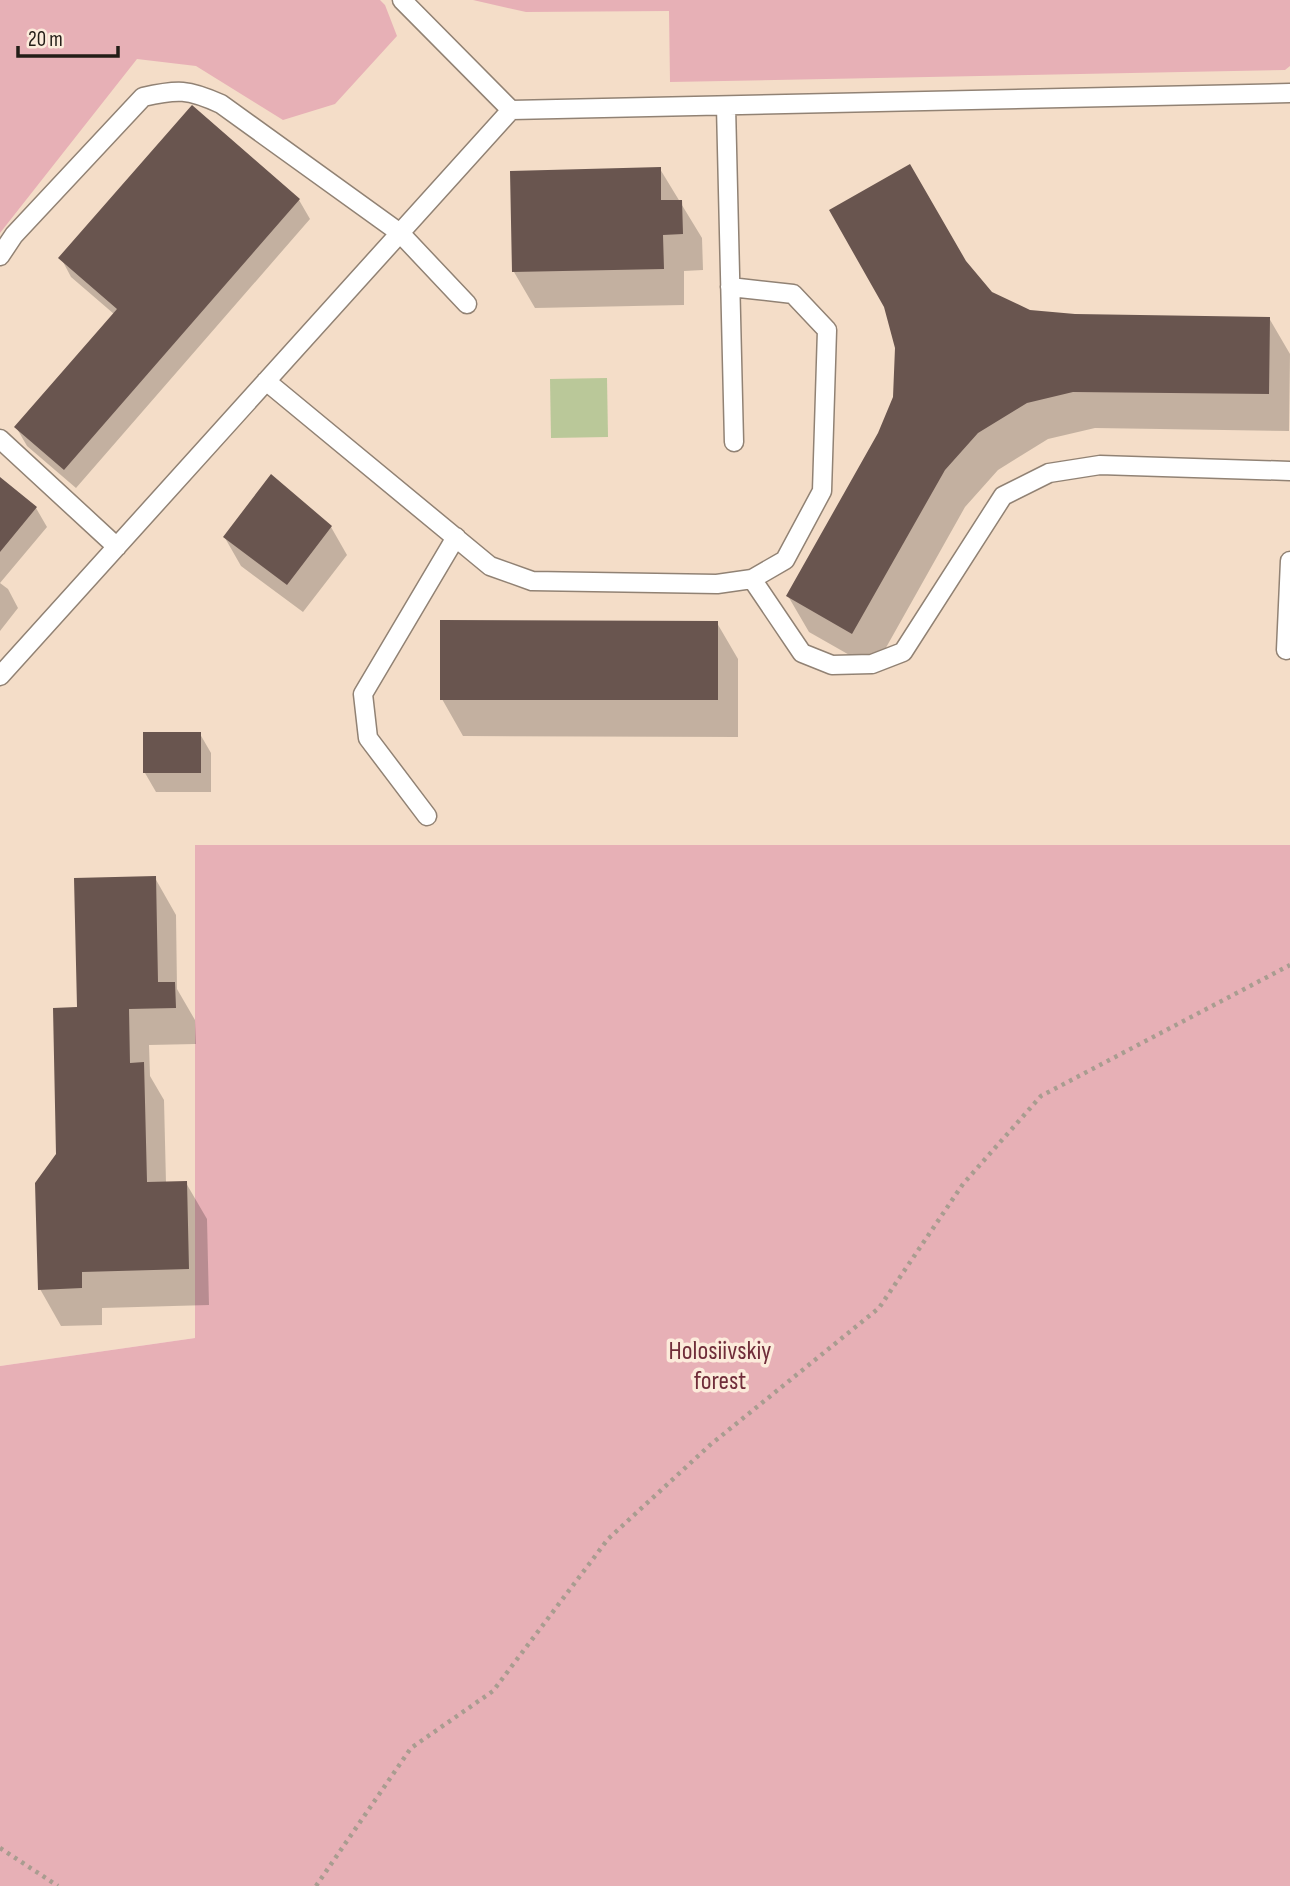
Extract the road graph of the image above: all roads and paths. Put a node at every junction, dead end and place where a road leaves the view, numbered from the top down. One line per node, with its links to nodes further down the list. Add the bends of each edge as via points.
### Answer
1 (402, 0): 4 (lane)
2 (1290, 93): 3 (lane)
3 (726, 106): 4 (lane); 7 (lane)
4 (511, 110): 5 (lane)
5 (400, 233): 6 (lane, via 221,104 196,92 167,92 143,97 14,235); 8 (lane); 9 (lane)
6 (0, 256)
7 (730, 287): 11 (lane); 16 (lane, via 793,294 827,330 822,491 785,560)
8 (467, 304)
9 (266, 381): 13 (lane); 14 (lane)
10 (0, 439): 14 (lane)
11 (734, 442)
12 (1290, 471): 16 (lane, via 1101,465 1049,473 1003,496 903,652 872,664 832,665 802,653)
13 (456, 537): 16 (lane, via 491,566 532,581 717,584); 19 (lane, via 363,694 368,738)
14 (117, 547): 18 (lane)
15 (1290, 561): 17 (lane)
16 (752, 579)
17 (1286, 650)
18 (0, 676)
19 (427, 816)
20 (1290, 965): 23 (path, via 1041,1096 963,1184 879,1308 710,1445 608,1539 493,1691 411,1748)
21 (0, 1848): 22 (path)
22 (58, 1886)
23 (316, 1886)

